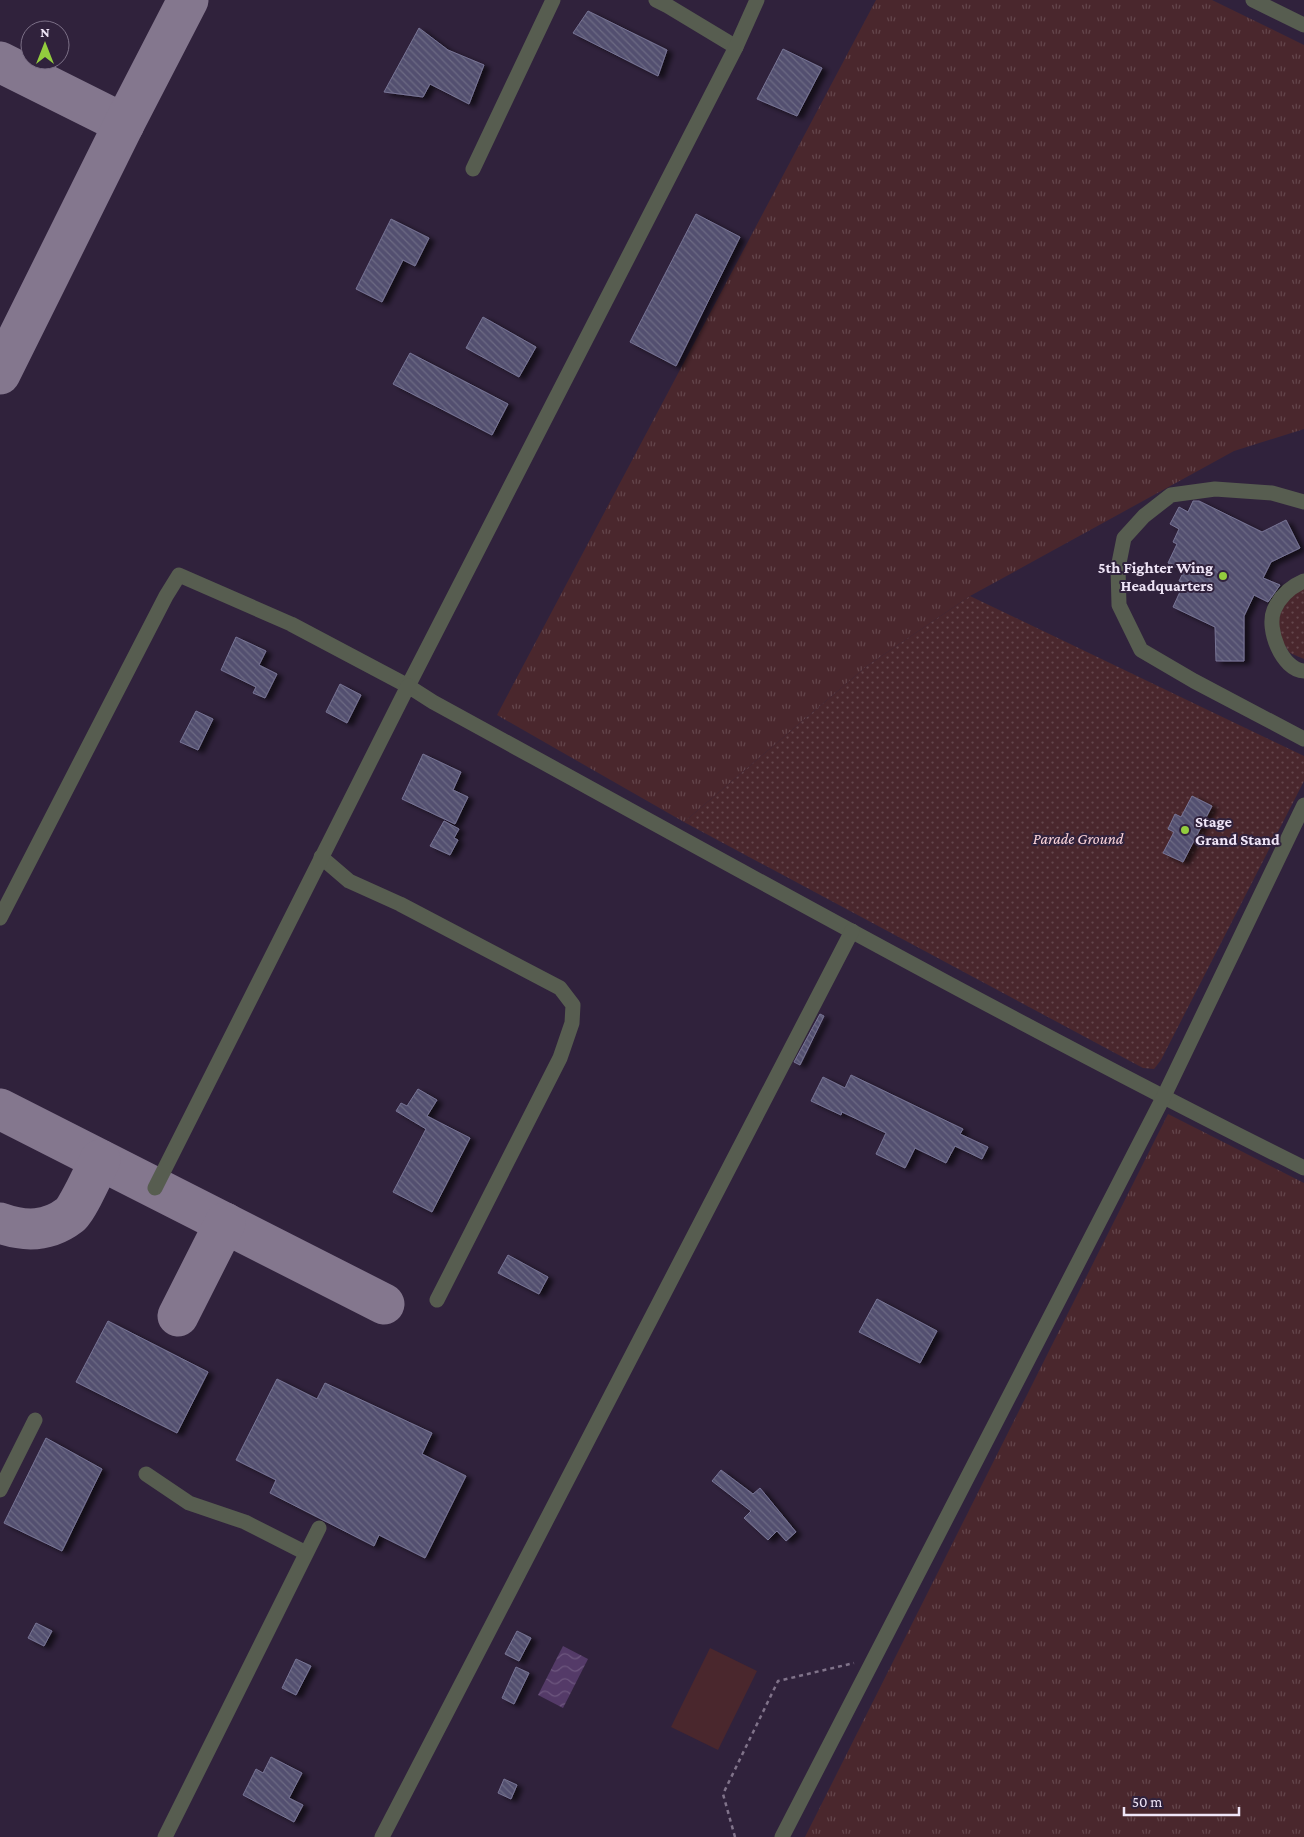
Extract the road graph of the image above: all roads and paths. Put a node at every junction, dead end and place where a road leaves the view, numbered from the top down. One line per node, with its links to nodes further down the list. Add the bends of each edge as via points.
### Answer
1 (553, 0): 7 (lane)
2 (656, 0): 6 (lane)
3 (757, 0): 6 (lane)
4 (1253, 0): 5 (lane)
5 (1304, 26)
6 (736, 46): 11 (lane)
7 (473, 169)
8 (1304, 502): 12 (lane, via 1272,493 1215,489 1172,495 1144,516 1124,538 1118,568 1118,605 1141,650)
9 (1304, 581): 10 (lane, via 1291,587 1273,612 1273,628 1280,653)
10 (1302, 674)
11 (408, 686): 14 (lane); 15 (lane, via 292,624 179,575); 16 (lane)
12 (1304, 739)
13 (1304, 805): 17 (lane)
14 (321, 857): 19 (lane); 20 (lane, via 349,881 400,904 560,988 573,1005 572,1023 560,1058)
15 (0, 918)
16 (852, 931): 17 (lane); 28 (lane)
17 (1163, 1098): 18 (lane); 26 (lane)
18 (1304, 1168)
19 (155, 1188)
20 (437, 1300)
21 (35, 1420): 23 (lane)
22 (146, 1474): 25 (lane, via 189,1503 245,1522)
23 (0, 1490)
24 (319, 1528): 25 (lane)
25 (306, 1553): 27 (lane)
26 (874, 1658): 29 (path, via 778,1681 723,1794); 30 (lane)
27 (165, 1837)
28 (382, 1837)
29 (735, 1837)
30 (782, 1837)

